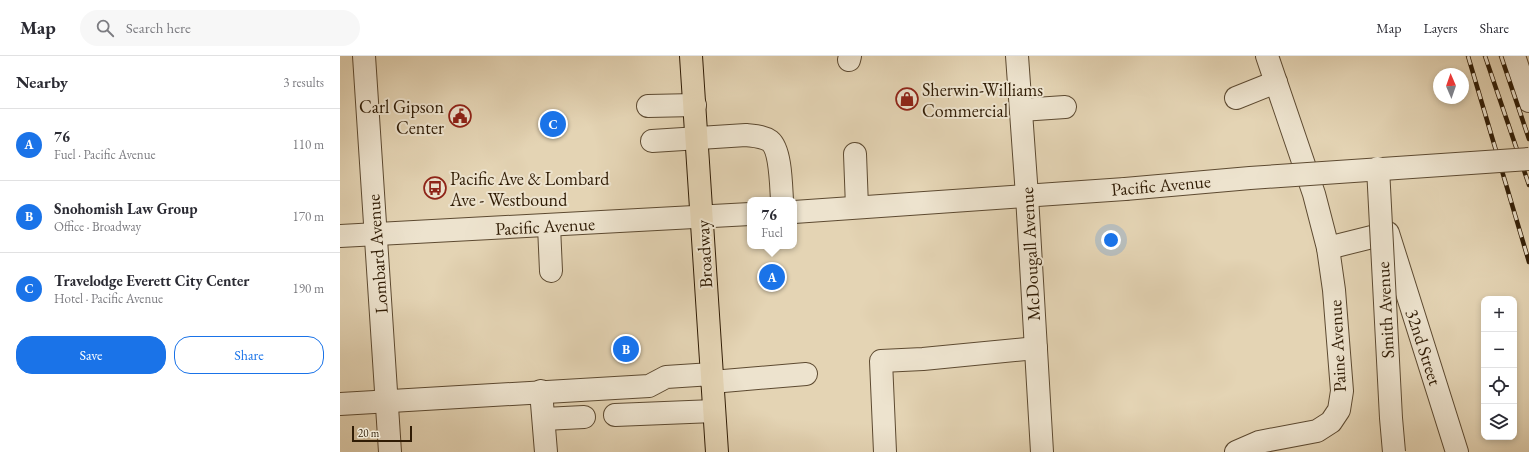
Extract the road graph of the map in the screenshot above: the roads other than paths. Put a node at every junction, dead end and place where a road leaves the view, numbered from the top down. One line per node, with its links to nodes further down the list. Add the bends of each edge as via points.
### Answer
1 (364, 56): 25 (street, Lombard Avenue)
2 (692, 56): 9 (main road, Broadway)
3 (1017, 56): 12 (street, McDougall Avenue)
4 (1514, 56): 8 (street)
5 (1274, 58): 6 (street)
6 (1276, 82): 7 (street); 27 (street, Paine Avenue, via 1314,194)
7 (1236, 98)
8 (1529, 101)
9 (695, 105): 10 (street); 13 (main road, Broadway)
10 (648, 106)
11 (1065, 107): 12 (street)
12 (1021, 110): 18 (street, McDougall Avenue)
13 (697, 138): 14 (street); 19 (street, via 746,135 759,136 771,142 776,150); 23 (main road, Broadway)
14 (652, 140)
15 (855, 154): 20 (street)
16 (1529, 159): 17 (street, Pacific Avenue, bridge)
17 (1378, 168): 18 (street, Pacific Avenue, bridge); 45 (street, Smith Avenue, bridge)
18 (1027, 196): 20 (street, Pacific Avenue); 29 (street, McDougall Avenue)
19 (782, 197)
20 (857, 207): 21 (street, Pacific Avenue)
21 (797, 212)
22 (747, 214): 23 (street, Pacific Avenue)
23 (702, 218): 24 (street, Pacific Avenue); 31 (main road, Broadway)
24 (549, 226): 25 (street, Pacific Avenue); 28 (street)
25 (376, 234): 26 (street, Pacific Avenue); 33 (street, Lombard Avenue)
26 (340, 236)
27 (1328, 248): 44 (street, Paine Avenue, via 1342,391 1339,410 1330,422 1317,431 1259,442); 46 (street, 32nd Street, via 1388,233)
28 (551, 271)
29 (1036, 348): 42 (street, via 881,353); 43 (street, McDougall Avenue)
30 (806, 374): 31 (street)
31 (712, 378): 32 (street, via 666,377 649,386); 35 (main road, Broadway)
32 (551, 385): 33 (street); 38 (street)
33 (386, 401): 34 (street); 39 (street, Lombard Avenue)
34 (340, 404)
35 (714, 411): 36 (street); 41 (main road, Broadway)
36 (615, 416)
37 (584, 417): 38 (street)
38 (544, 419): 40 (street)
39 (390, 452)
40 (546, 452)
41 (717, 452)
42 (886, 452)
43 (1042, 452)
44 (1236, 452)
45 (1394, 452)
46 (1457, 452)

